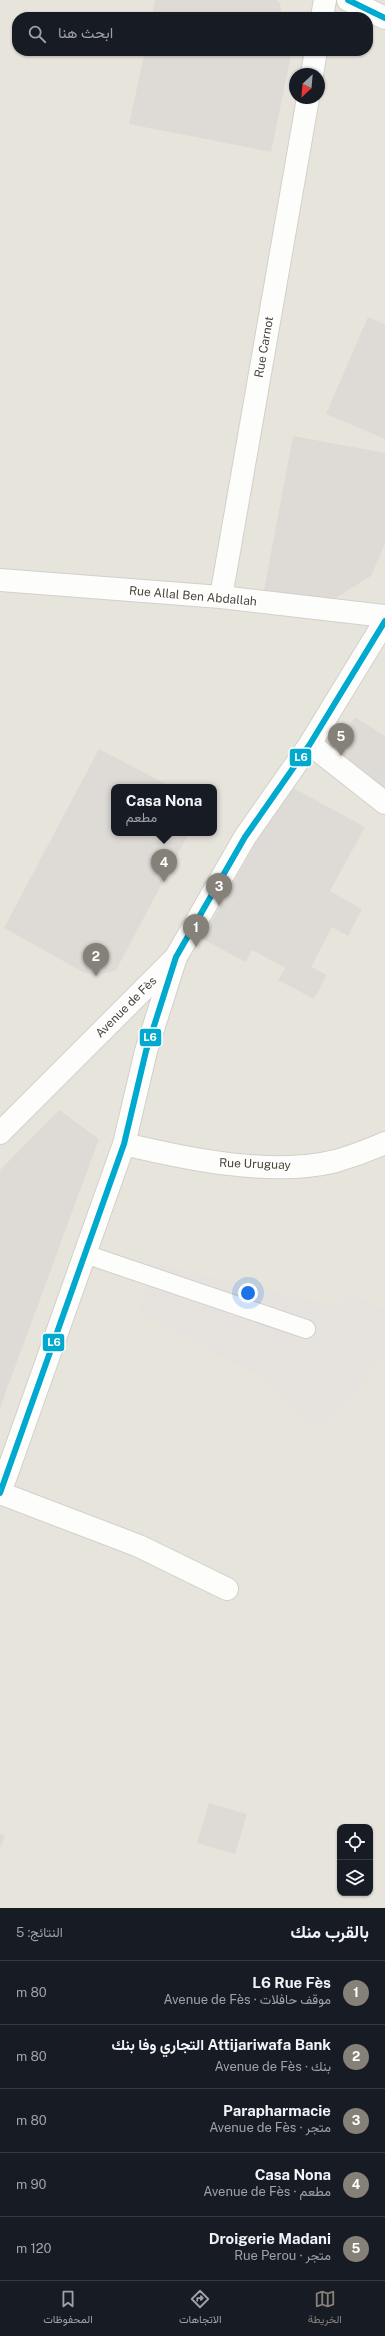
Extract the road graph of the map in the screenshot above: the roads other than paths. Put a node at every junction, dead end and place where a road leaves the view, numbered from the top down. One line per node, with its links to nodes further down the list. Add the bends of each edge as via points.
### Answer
1 (325, 0): 3 (street)
2 (348, 0): 4 (street)
3 (323, 12)
4 (373, 12)
5 (373, 12): 6 (street)
6 (385, 18)
7 (315, 56): 8 (street)
8 (313, 68)
9 (307, 104): 11 (street, Rue Carnot)
10 (0, 580): 11 (street, Rue Allal Ben Abdallah)
11 (221, 597): 12 (street, Rue Allal Ben Abdallah)
12 (385, 616)
13 (385, 621): 14 (street, Avenue de Fès)
14 (310, 744): 15 (street); 16 (street, Avenue de Fès, via 245,838)
15 (385, 803)
16 (176, 957): 17 (street, Avenue de Fès); 19 (street, via 146,1051)
17 (0, 1133)
18 (385, 1143): 19 (street, Rue Uruguay, via 335,1161 288,1166 226,1164 183,1158)
19 (124, 1144): 20 (street)
20 (85, 1254): 21 (lane); 22 (street)
21 (306, 1329)
22 (0, 1493): 23 (street, via 139,1546)
23 (227, 1589)

